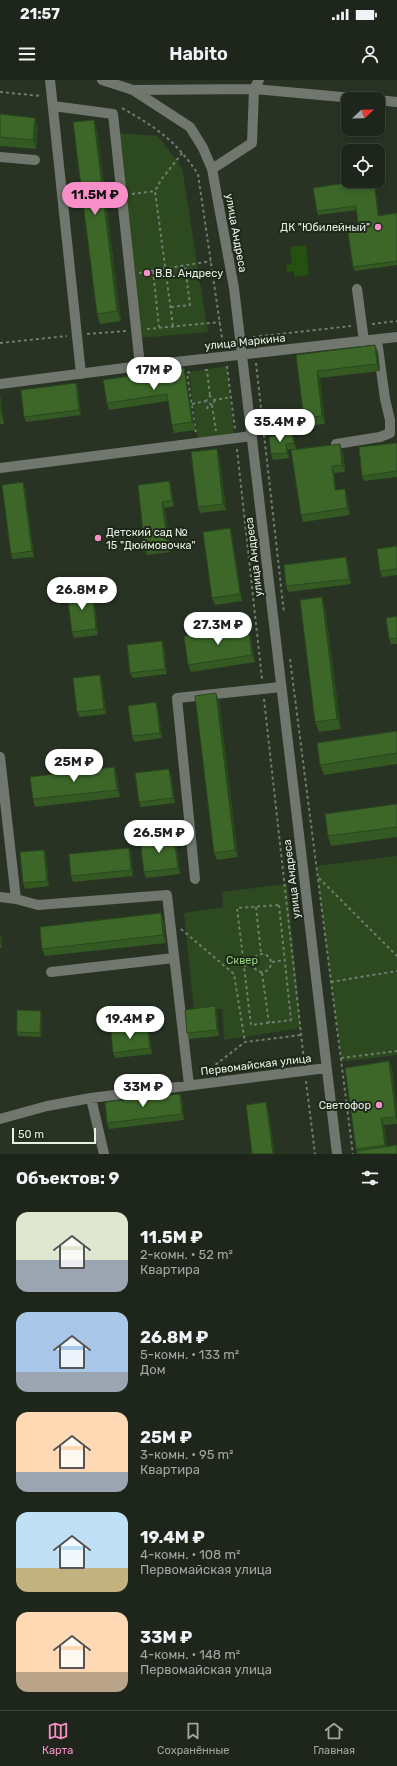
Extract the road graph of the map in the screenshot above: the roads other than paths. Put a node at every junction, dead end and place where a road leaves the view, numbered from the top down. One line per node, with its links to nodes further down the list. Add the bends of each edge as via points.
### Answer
1 (50, 80): 6 (street)
2 (105, 80): 4 (street)
3 (256, 84): 4 (street); 5 (street); 11 (street, via 252,143)
4 (134, 90): 11 (street, улица Андреса, via 190,127)
5 (341, 96)
6 (53, 101): 17 (street, via 113,114); 18 (street)
7 (385, 101): 8 (street)
8 (397, 102)
9 (0, 157): 10 (street)
10 (35, 160)
11 (212, 169): 16 (street, улица Андреса, via 234,288)
12 (357, 289): 15 (street)
13 (397, 338): 14 (street, улица Маркина)
14 (377, 340): 15 (street, улица Маркина); 21 (street, via 390,433)
15 (364, 341): 16 (street, улица Маркина)
16 (242, 355): 17 (street, улица Маркина); 20 (street, улица Андреса)
17 (140, 366): 18 (street, улица Маркина)
18 (81, 374): 19 (street, улица Маркина)
19 (0, 384)
20 (252, 436): 22 (street); 23 (street, улица Андреса)
21 (336, 444)
22 (0, 468)
23 (282, 687): 25 (street, via 176,698); 30 (street, улица Андреса)
24 (0, 757): 27 (street)
25 (195, 879)
26 (0, 897): 27 (street)
27 (16, 898): 28 (street, via 38,905 167,895)
28 (174, 958): 29 (street); 31 (street)
29 (51, 972)
30 (326, 1068): 31 (street, Первомайская улица); 35 (street, улица Андреса)
31 (189, 1085): 32 (street, Первомайская улица)
32 (91, 1098): 33 (street, Первомайская улица, via 47,1106); 34 (street)
33 (0, 1119)
34 (104, 1154)
35 (336, 1154)

